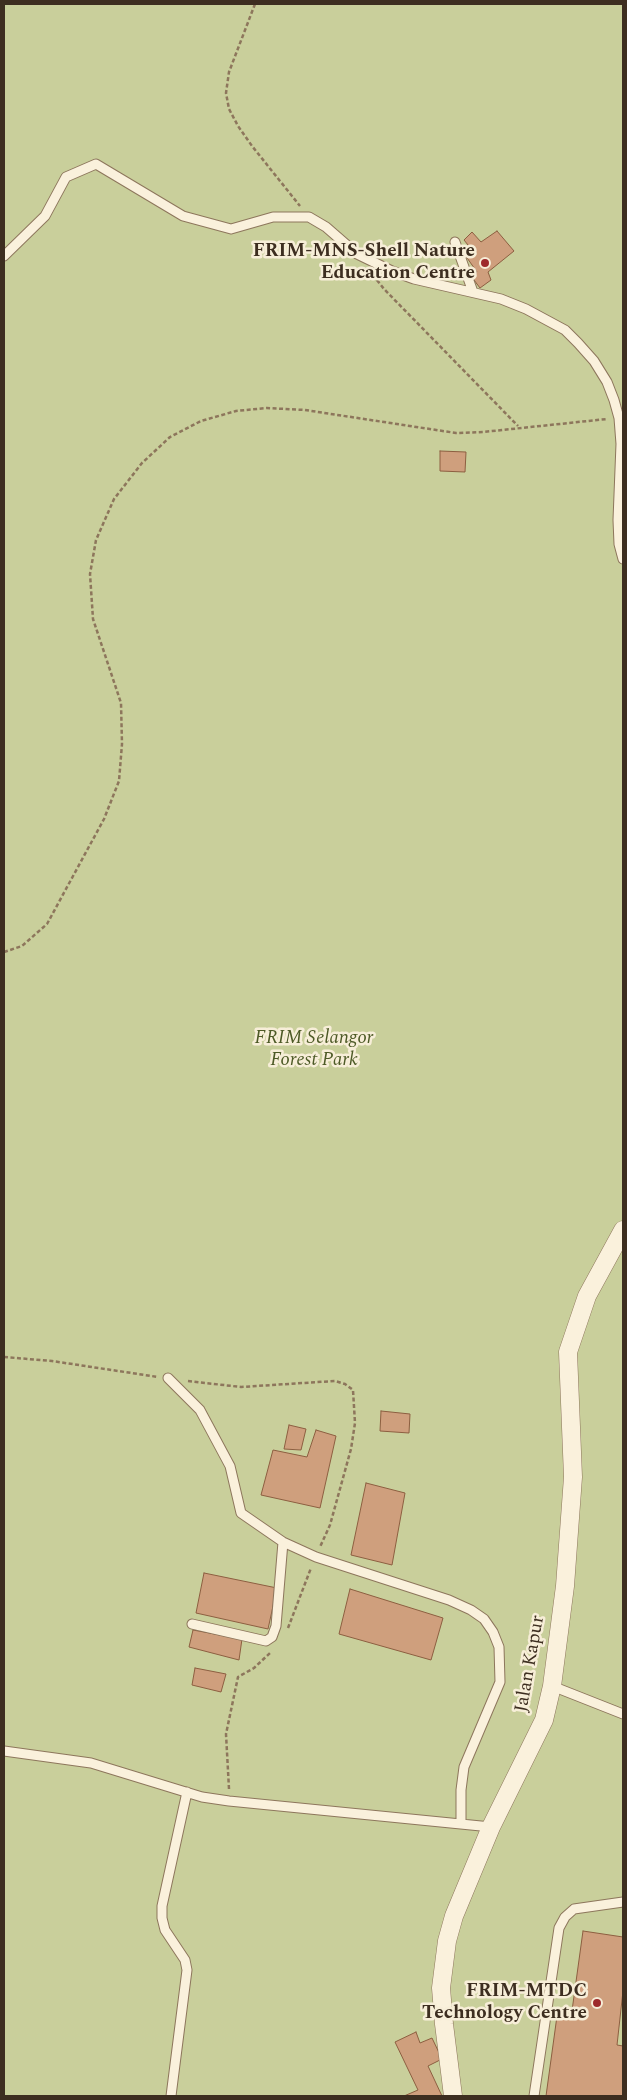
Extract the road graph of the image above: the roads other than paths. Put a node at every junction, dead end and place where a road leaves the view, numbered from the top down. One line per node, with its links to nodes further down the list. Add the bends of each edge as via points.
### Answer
1 (455, 242): 3 (lane)
2 (4, 256): 3 (lane, via 45,216 66,177 96,164 183,216 231,229 273,217 309,217 357,254 392,271)
3 (473, 292): 4 (lane, via 526,309 565,330 594,362 606,382 619,418 618,520)
4 (623, 559)
5 (623, 1230): 9 (street, Jalan Kapur, via 587,1296 568,1352 573,1477 565,1586)
6 (168, 1378): 7 (lane, via 200,1410 230,1466 241,1513)
7 (283, 1542): 8 (lane, via 276,1626 272,1638 266,1641); 13 (lane, via 316,1557 449,1600 484,1619 493,1632 499,1646 500,1682 464,1767)
8 (192, 1624)
9 (552, 1686): 10 (lane); 14 (street, Jalan Kapur, via 544,1720)
10 (623, 1714)
11 (4, 1751): 12 (lane, via 92,1763)
12 (187, 1792): 13 (lane, via 248,1804); 16 (lane, via 162,1906 165,1930 185,1960 187,1970)
13 (461, 1823): 14 (lane)
14 (491, 1827): 17 (street, Jalan Kapur, via 454,1916 443,1965 441,1988)
15 (623, 1902): 18 (lane, via 574,1909 559,1928)
16 (172, 2096)
17 (453, 2096)
18 (534, 2096)

